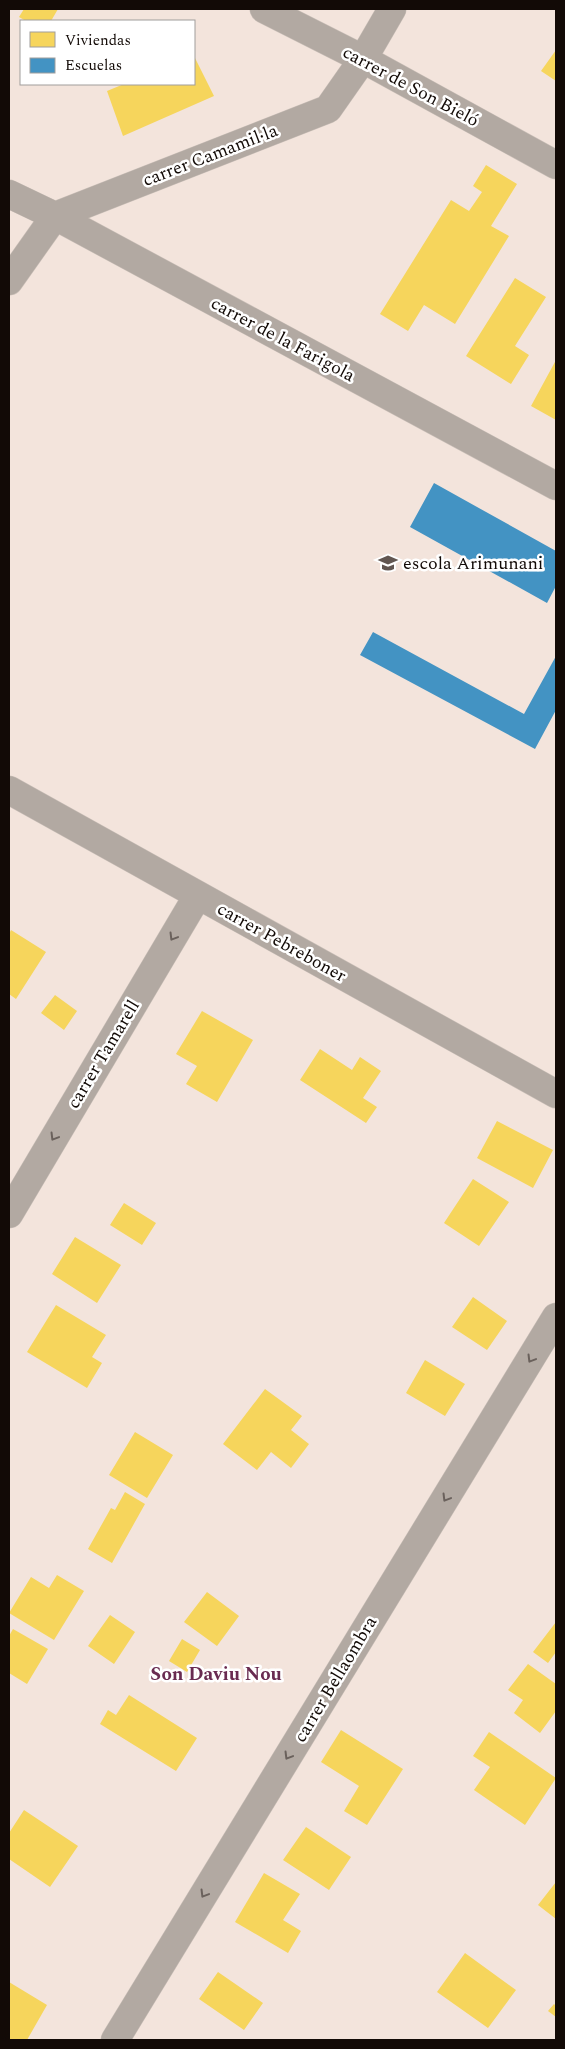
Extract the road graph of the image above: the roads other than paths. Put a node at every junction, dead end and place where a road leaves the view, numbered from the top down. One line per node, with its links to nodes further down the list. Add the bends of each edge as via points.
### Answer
1 (264, 9): 3 (street, carrer de Son Bieló)
2 (392, 9): 3 (street, carrer Camamil·la)
3 (363, 59): 4 (street, carrer de Son Bieló); 6 (street, carrer Camamil·la, via 328,109)
4 (556, 165)
5 (9, 194): 6 (street, carrer de la Farigola)
6 (55, 216): 7 (street); 8 (street, carrer de la Farigola)
7 (9, 281)
8 (556, 486)
9 (9, 790): 10 (street, carrer Pebreboner)
10 (198, 895): 11 (street, carrer Pebreboner); 12 (street, carrer Tamarell, one-way to 12)
11 (556, 1094)
12 (9, 1214)
13 (556, 1318): 14 (street, carrer Bellaombra, one-way to 14)
14 (114, 2040)

